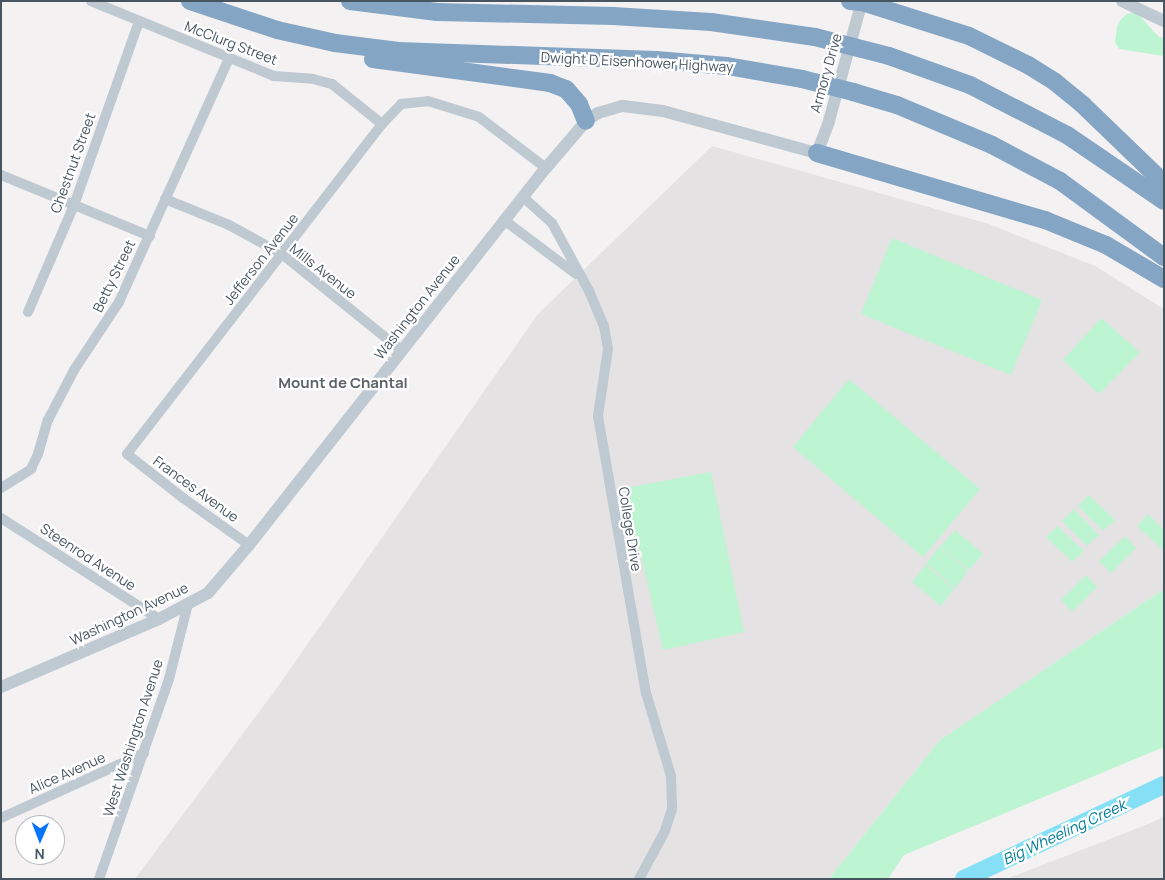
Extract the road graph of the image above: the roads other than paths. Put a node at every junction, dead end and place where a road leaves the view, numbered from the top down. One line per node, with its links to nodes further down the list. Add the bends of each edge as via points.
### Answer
1 (91, 1): 8 (street, McClurg Street)
2 (190, 1): 9 (highway, Dwight D Eisenhower Highway)
3 (394, 1): 5 (highway)
4 (1122, 1): 7 (street)
5 (357, 2): 19 (highway, via 437,12 711,22 815,37 888,56 970,85 1067,135)
6 (858, 2): 13 (street, Armory Drive, via 855,28); 16 (highway, via 969,36 1028,65 1082,105)
7 (1164, 21)
8 (139, 22): 10 (street, McClurg Street); 20 (street, Chestnut Street)
9 (277, 30): 11 (highway, via 350,55 550,83 566,88 579,104); 24 (highway, Dwight D Eisenhower Highway, via 398,51 656,60 727,66 853,92 944,123 1060,181)
10 (229, 58): 12 (street, McClurg Street, via 274,76 332,84); 18 (street, Betty Street)
11 (586, 121): 13 (street, Washington Avenue, via 598,113 623,106 664,111); 14 (street, Washington Avenue)
12 (382, 124): 14 (street, Jefferson Avenue, via 401,104 428,101 479,117); 23 (street, Jefferson Avenue)
13 (818, 153): 26 (highway, via 1045,220 1106,245)
14 (546, 168): 17 (street, Washington Avenue)
15 (1, 175): 20 (street)
16 (1164, 183)
17 (523, 197): 21 (street, Washington Avenue); 25 (street, College Drive, via 552,223)
18 (165, 199): 22 (street, Betty Street); 23 (street, Mills Avenue, via 229,225)
19 (1164, 201)
20 (74, 204): 22 (street); 27 (street, Chestnut Street)
21 (504, 220): 25 (street); 28 (street, Washington Avenue)
22 (150, 236): 30 (street, Betty Street, via 119,302 74,370 48,420 31,469)
23 (282, 254): 28 (street, Mills Avenue); 29 (street, Jefferson Avenue)
24 (1164, 257)
25 (581, 277): 39 (street, College Drive, via 604,326 608,349 598,416 646,693 671,776 672,809 665,831)
26 (1164, 279)
27 (28, 312)
28 (402, 352): 32 (street, Washington Avenue)
29 (126, 454): 32 (street, Frances Avenue)
30 (1, 488)
31 (1, 518): 34 (street, Steenrod Avenue)
32 (249, 545): 33 (street, Washington Avenue, via 208,593)
33 (188, 604): 34 (street, Washington Avenue); 36 (street, West Washington Avenue, via 169,679)
34 (159, 619): 35 (street, Washington Avenue)
35 (1, 687)
36 (144, 753): 37 (street, Alice Avenue); 38 (street, West Washington Avenue)
37 (1, 818)
38 (99, 879)
39 (639, 879)

